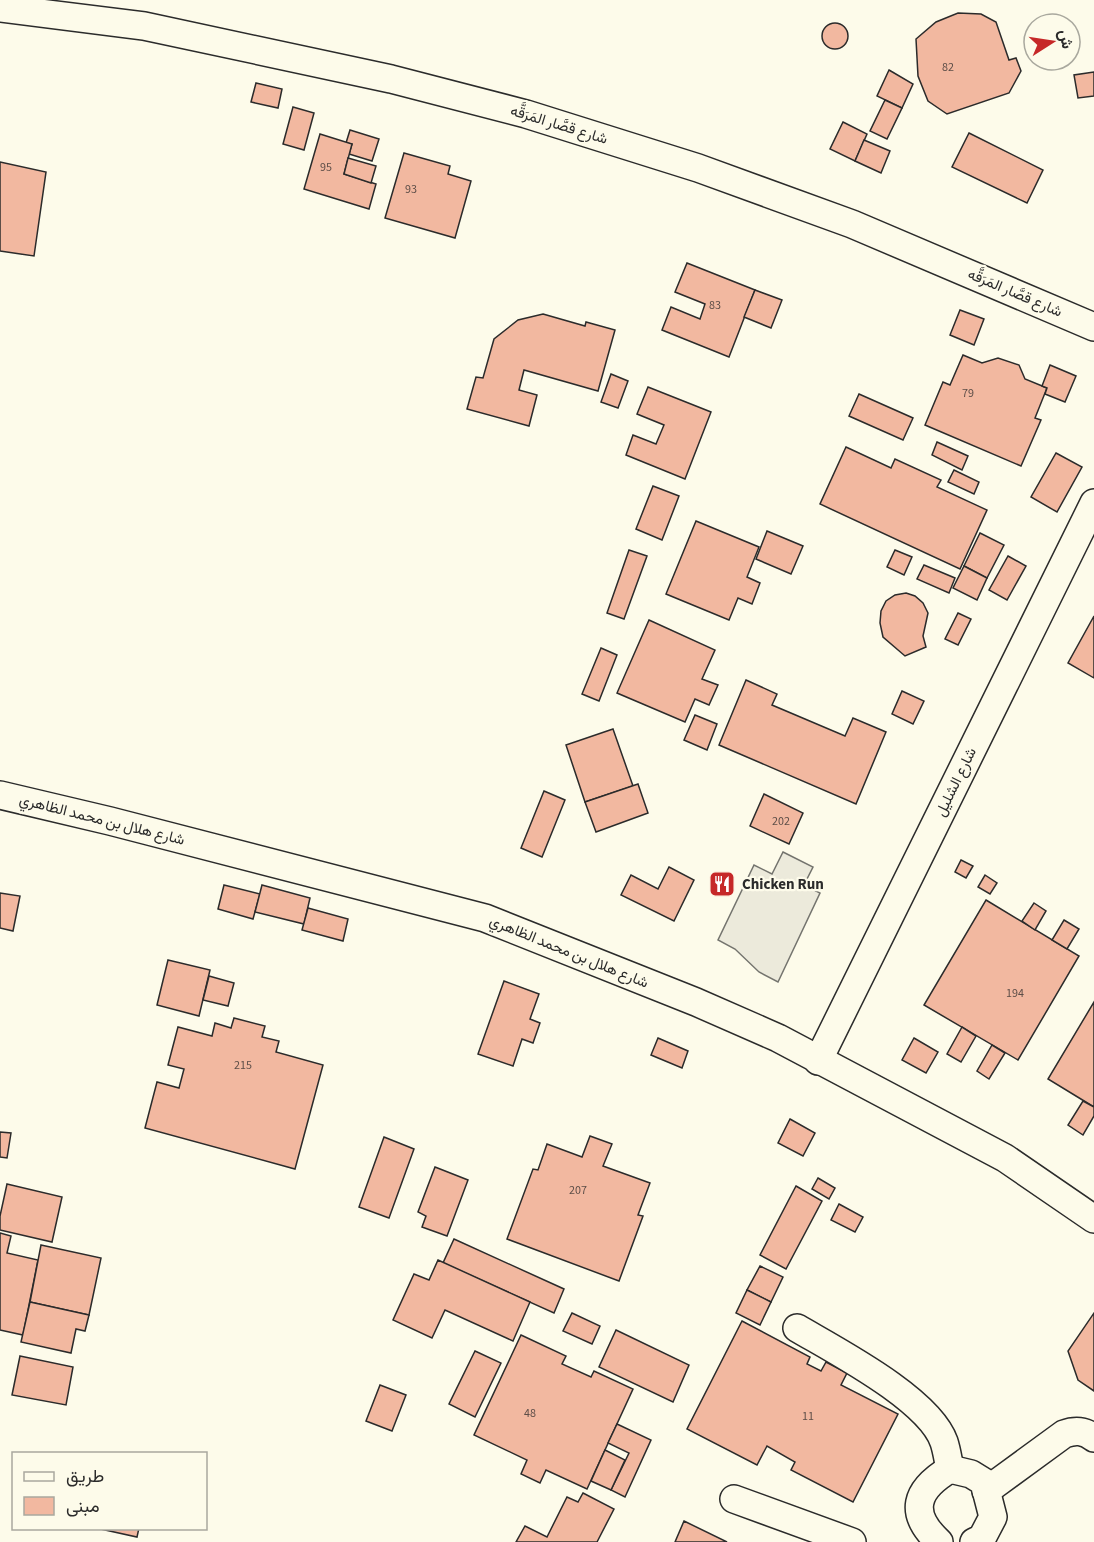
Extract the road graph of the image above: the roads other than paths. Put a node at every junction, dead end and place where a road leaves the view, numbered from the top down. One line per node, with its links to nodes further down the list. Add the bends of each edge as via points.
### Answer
1 (0, 8): 2 (street, شارع قصَّار المَرَقَّه, via 144,26 244,46 525,114 698,168 852,224)
2 (1094, 327)
3 (1094, 502): 5 (street, شارع الشليل)
4 (0, 795): 5 (street, شارع هلال بن محمد الظاهري, via 485,918 696,1002 778,1038)
5 (818, 1061): 6 (street, شارع هلال بن محمد الظاهري, via 1005,1158)
6 (1094, 1219)
7 (797, 1328): 9 (street, via 869,1370 924,1412 944,1441)
8 (1094, 1438): 10 (street, via 1075,1430 1064,1434)
9 (950, 1469): 10 (street, via 984,1482); 14 (street, via 925,1489 919,1506 924,1528)
10 (986, 1491): 12 (street, via 993,1517)
11 (734, 1499): 13 (street)
12 (988, 1537)
13 (852, 1542)
14 (939, 1542)

